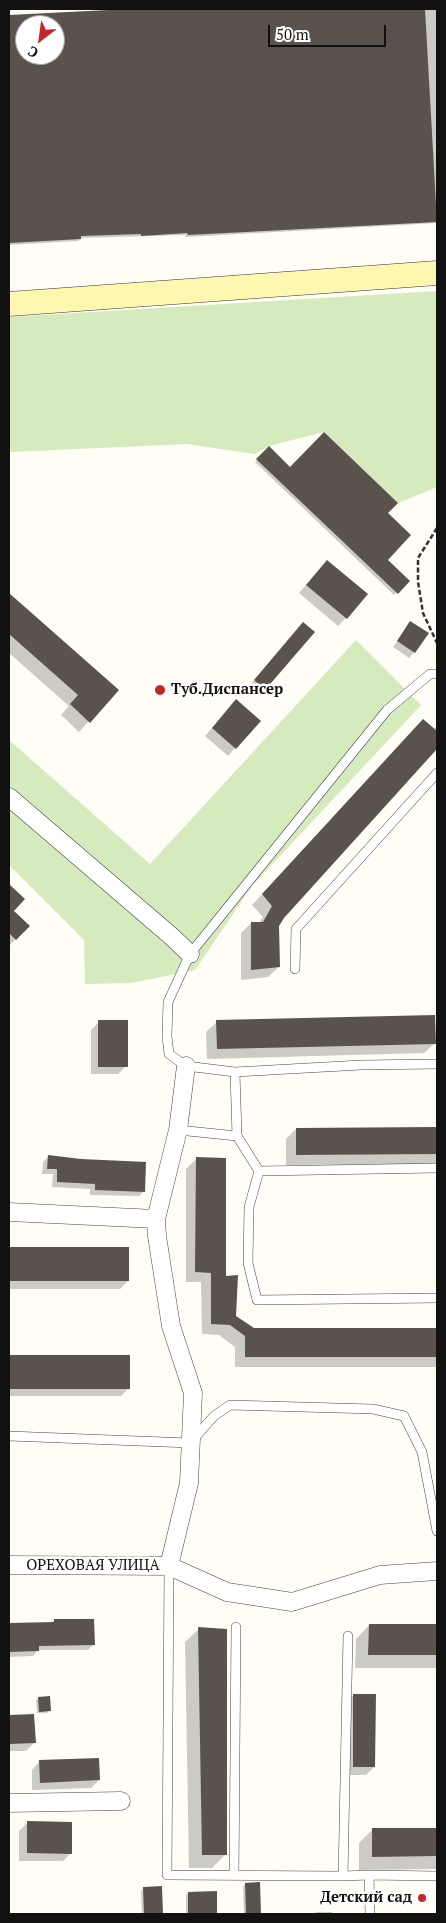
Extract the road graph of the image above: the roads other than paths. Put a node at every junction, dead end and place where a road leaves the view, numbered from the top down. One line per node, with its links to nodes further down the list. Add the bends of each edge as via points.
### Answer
1 (437, 273): 2 (main road)
2 (9, 304)
3 (437, 674): 6 (lane, via 430,674 387,710)
4 (437, 773): 7 (lane, via 296,929)
5 (9, 797): 6 (street)
6 (190, 954): 9 (lane, via 168,1002 169,1054)
7 (295, 969)
8 (437, 1064): 10 (lane)
9 (186, 1066): 10 (lane); 11 (street)
10 (235, 1072): 12 (lane)
11 (178, 1130): 12 (lane); 16 (street)
12 (237, 1136): 14 (lane)
13 (437, 1168): 14 (lane)
14 (259, 1171): 17 (lane, via 249,1207 248,1254 257,1300)
15 (9, 1212): 16 (street)
16 (156, 1219): 19 (street, via 171,1326 193,1393)
17 (437, 1298)
18 (9, 1436): 19 (lane)
19 (190, 1444): 20 (lane, via 214,1416 230,1405 373,1408 404,1416 422,1452); 22 (street, via 188,1483)
20 (437, 1531)
21 (9, 1565): 22 (street, ОРЕХОВАЯ УЛИЦА)
22 (169, 1566): 23 (street, ОРЕХОВАЯ УЛИЦА, via 227,1592 292,1602 380,1575); 29 (lane, via 167,1875)
23 (437, 1571)
24 (236, 1627): 29 (lane)
25 (348, 1636): 30 (lane)
26 (122, 1801): 27 (street)
27 (9, 1803)
28 (370, 1874): 30 (lane); 31 (lane); 32 (lane)
29 (234, 1876): 30 (lane)
30 (343, 1876)
31 (437, 1876)
32 (370, 1914)

